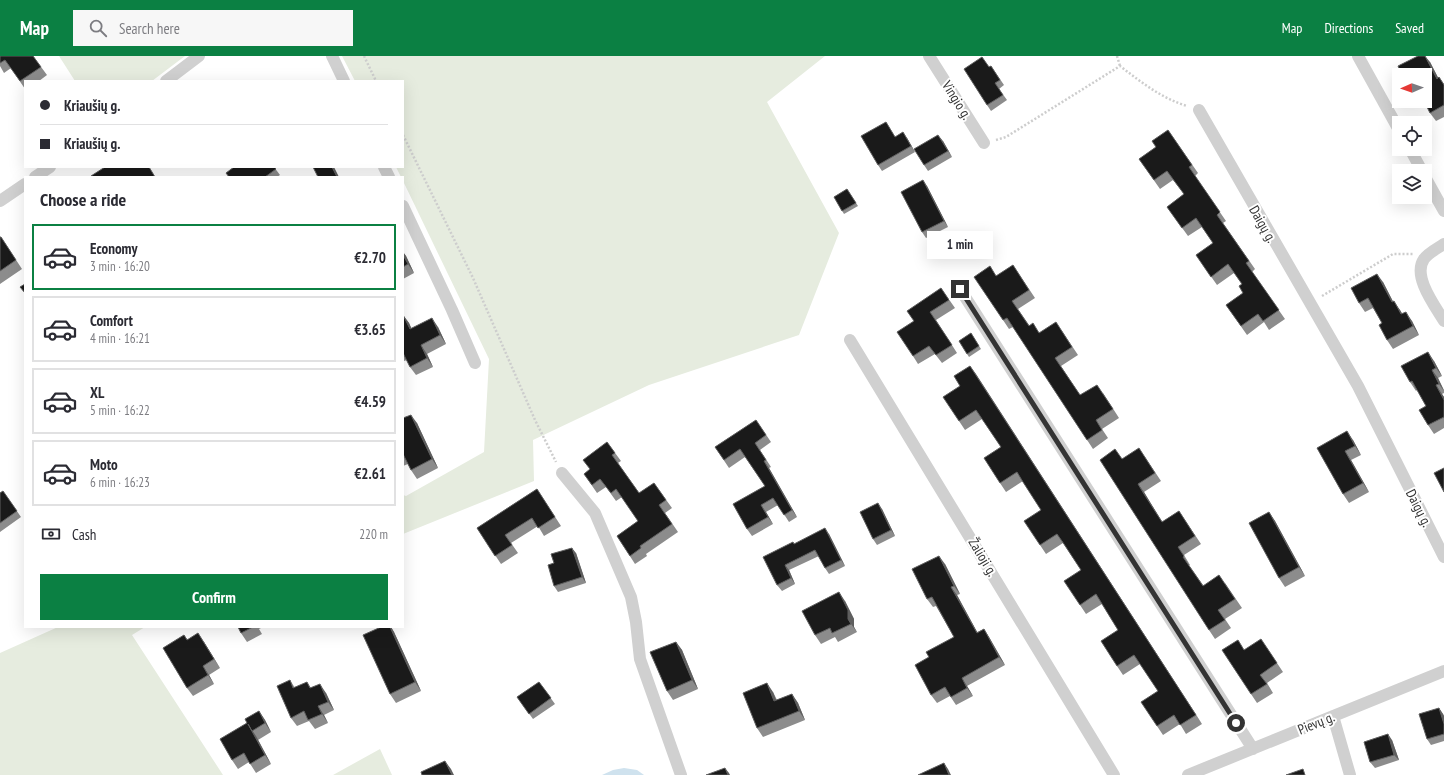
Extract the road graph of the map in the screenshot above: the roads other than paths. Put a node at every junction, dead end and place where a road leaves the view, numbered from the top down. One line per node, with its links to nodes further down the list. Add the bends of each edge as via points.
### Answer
1 (199, 56): 5 (street)
2 (332, 56): 6 (street)
3 (929, 56): 9 (street, Vingio g.)
4 (1358, 56): 8 (street)
5 (167, 80)
6 (344, 80)
7 (1199, 110): 23 (street, Daigų g., via 1358,386)
8 (1392, 117)
9 (984, 144)
10 (48, 168): 11 (street)
11 (36, 176)
12 (24, 185): 14 (street)
13 (1432, 190): 16 (street)
14 (0, 201)
15 (404, 208): 21 (street)
16 (1444, 211)
17 (1444, 244): 19 (street, via 1424,258 1420,269 1422,282)
18 (960, 289): 26 (street)
19 (1444, 322)
20 (850, 340): 28 (street, Žalioji g.)
21 (475, 363)
22 (562, 473): 27 (street, via 596,513 630,597 640,659)
23 (1444, 557)
24 (1444, 671): 25 (street, Pievų g.)
25 (1333, 716): 26 (street, Pievų g.); 30 (street)
26 (1253, 749): 29 (street, Pievų g.)
27 (681, 775)
28 (1114, 775)
29 (1188, 775)
30 (1350, 775)

